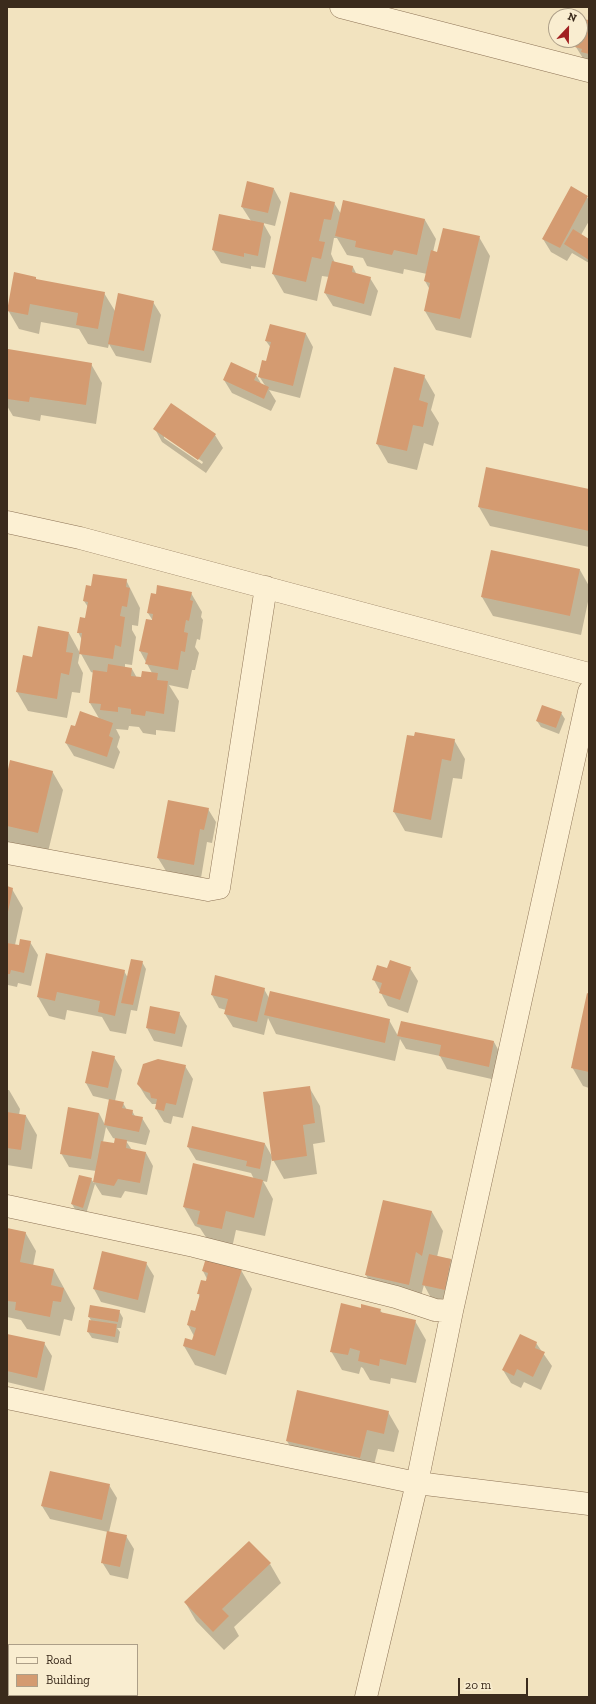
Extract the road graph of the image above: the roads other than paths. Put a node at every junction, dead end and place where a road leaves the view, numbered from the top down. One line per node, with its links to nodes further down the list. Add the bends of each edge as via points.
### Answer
1 (341, 7): 2 (street)
2 (589, 71)
3 (7, 522): 4 (street, via 80,538)
4 (266, 587): 5 (street); 7 (street, via 219,888 208,890)
5 (589, 674)
6 (589, 692): 9 (street)
7 (7, 853)
8 (7, 1206): 9 (street, via 194,1246 396,1297 435,1310)
9 (452, 1311): 11 (street)
10 (7, 1398): 11 (street)
11 (417, 1483): 12 (street); 13 (street)
12 (589, 1504)
13 (366, 1697)

